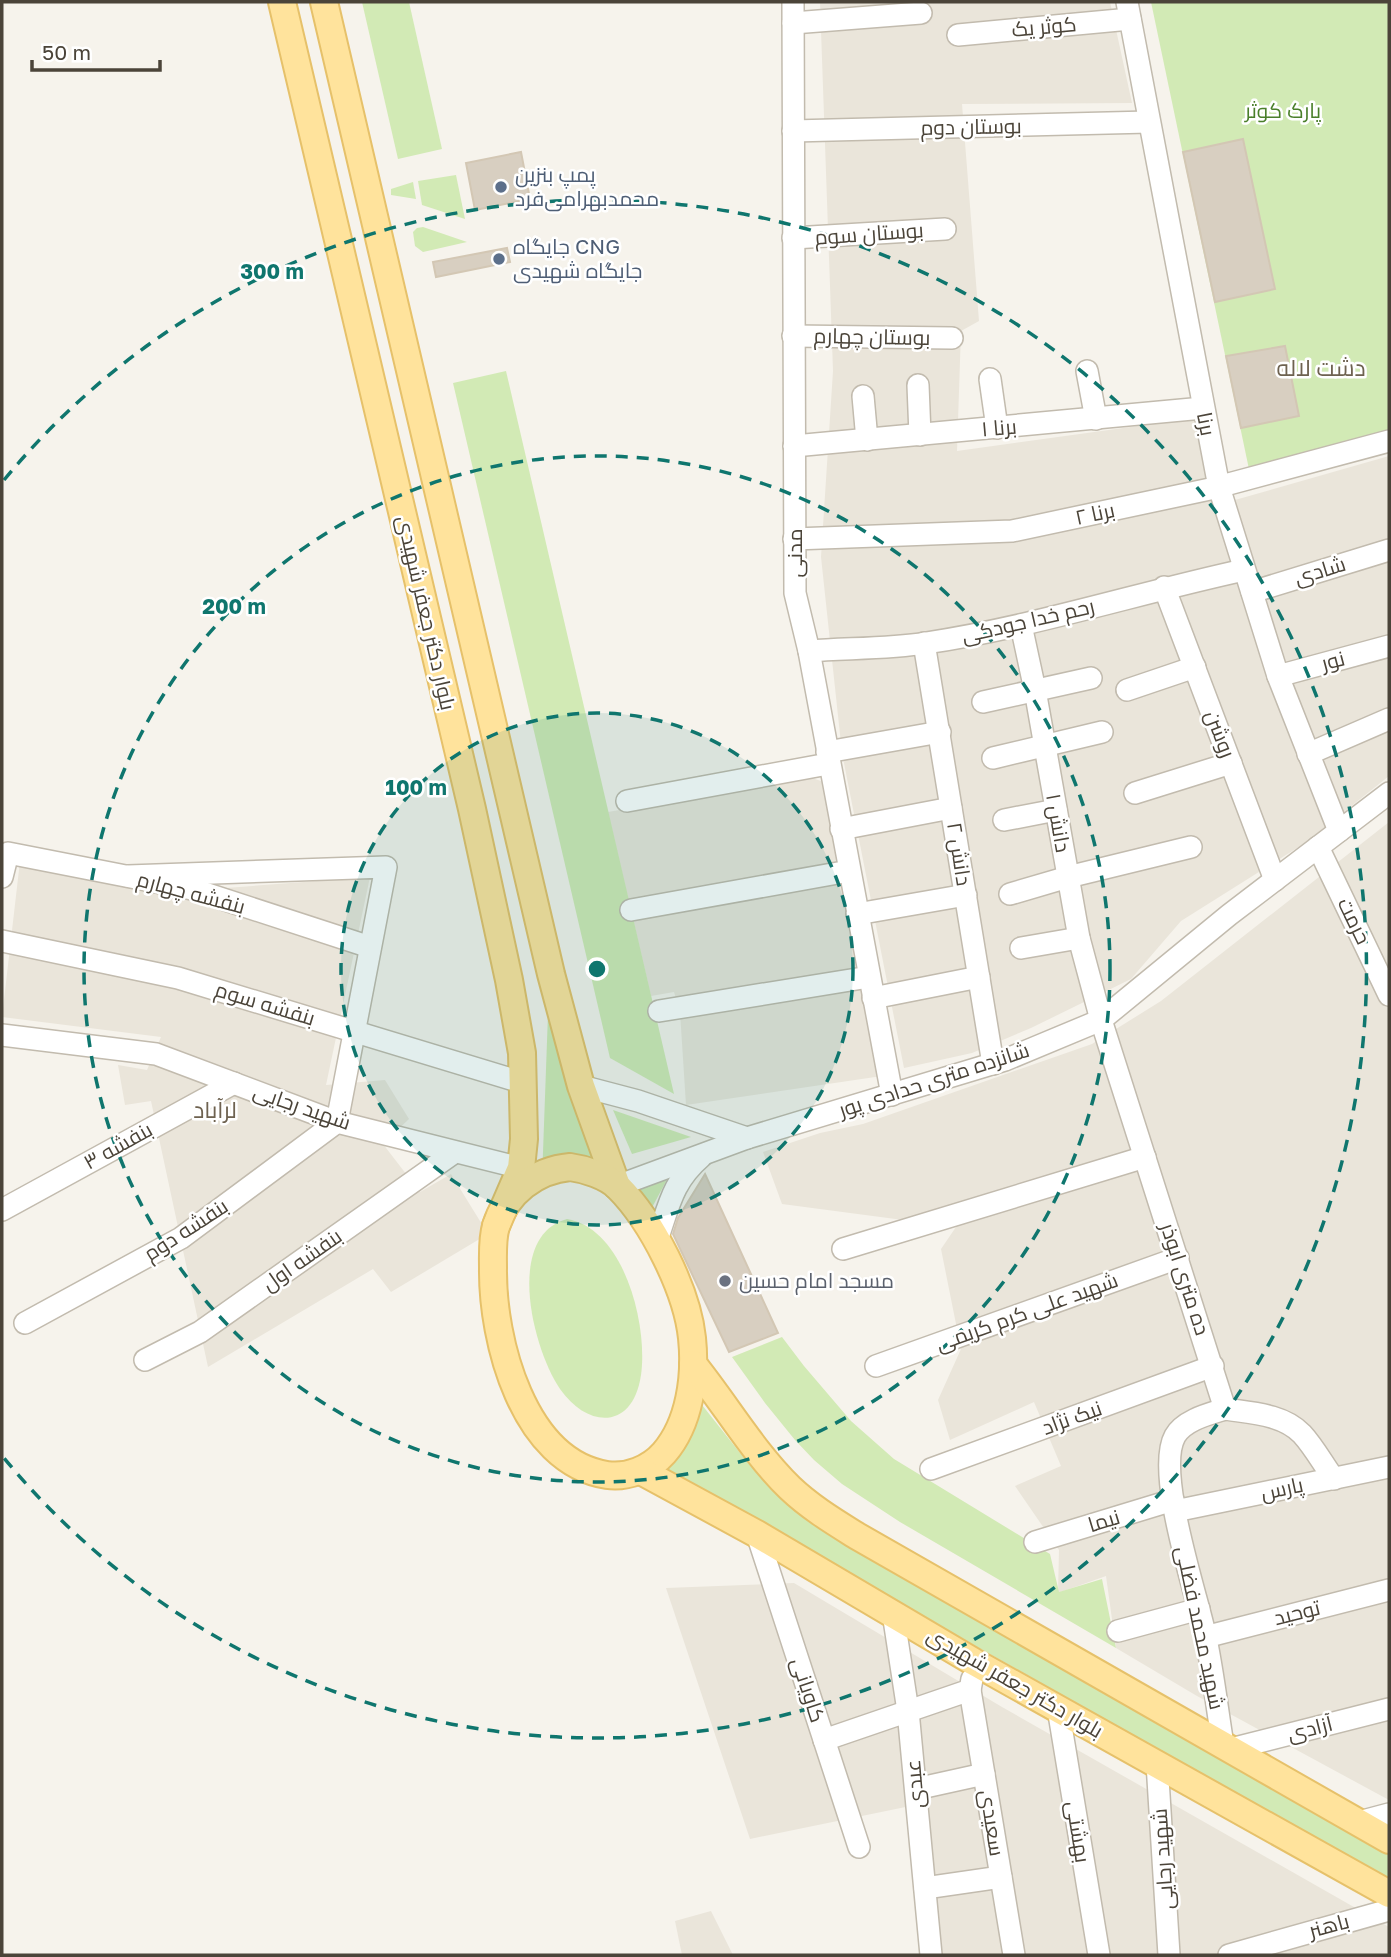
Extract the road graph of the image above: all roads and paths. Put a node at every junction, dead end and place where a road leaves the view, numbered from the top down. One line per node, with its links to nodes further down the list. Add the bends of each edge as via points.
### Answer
1 (282, 2): 81 (main road, بلوار دکتر جعفر شهیدی, via 472,809 509,979)
2 (324, 2): 82 (main road, بلوار دکتر جعفر شهیدی)
3 (1128, 10): 6 (street, کوثر یک); 7 (street, برنا)
4 (793, 12): 5 (street); 8 (street, مدنی)
5 (921, 13)
6 (958, 34)
7 (1149, 122): 8 (street, بوستان دوم); 17 (street, برنا)
8 (793, 131): 10 (street, مدنی)
9 (944, 229): 10 (street, بوستان سوم)
10 (793, 238): 11 (street, مدنی)
11 (793, 336): 12 (street, بوستان چهارم); 23 (street, مدنی)
12 (951, 338)
13 (1087, 371): 18 (street)
14 (990, 379): 19 (street)
15 (918, 385): 20 (street)
16 (863, 396): 21 (street)
17 (1203, 408): 18 (street, برنا ۱); 24 (street, برنا)
18 (1096, 419): 19 (street, برنا ۱)
19 (997, 428): 20 (street, برنا ۱)
20 (920, 435): 21 (street, برنا ۱)
21 (867, 440): 23 (street, برنا ۱)
22 (1389, 441): 24 (street, برنا ۲)
23 (794, 446): 25 (street, مدنی)
24 (1219, 487): 25 (street, برنا ۲, via 1012,531); 27 (street, برنا)
25 (794, 539): 33 (street, مدنی, via 795,593)
26 (1389, 550): 29 (street, شادی)
27 (1244, 570): 28 (street, رحم خدا جودکی); 29 (street, برنا)
28 (1164, 587): 30 (street, رحم خدا جودکی); 34 (street, روشن)
29 (1252, 592): 35 (street, برنا)
30 (1021, 625): 31 (street, رحم خدا جودکی); 37 (street, دانش ۱)
31 (925, 643): 33 (street, رحم خدا جودکی); 41 (street, دانش ۲)
32 (1389, 646): 35 (street, نور)
33 (808, 651): 45 (street, مدنی)
34 (1195, 667): 38 (street); 47 (street, روشن)
35 (1278, 676): 44 (street, برنا)
36 (1091, 678): 37 (street)
37 (1035, 690): 39 (street); 43 (street, دانش ۱)
38 (1126, 690)
39 (983, 702)
40 (1389, 719): 44 (street)
41 (940, 732): 45 (street); 51 (street, دانش ۲)
42 (1102, 732): 43 (street)
43 (1044, 745): 46 (street); 52 (street, دانش ۱)
44 (1308, 754): 55 (street, برنا)
45 (828, 758): 50 (street); 54 (street, مدنی)
46 (993, 758)
47 (1231, 763): 48 (street); 62 (street, روشن)
48 (1136, 793)
49 (1389, 793): 55 (street, شانزده متری حدادی پور)
50 (628, 801)
51 (951, 808): 54 (street); 64 (street, دانش ۲)
52 (1056, 810): 53 (street); 61 (street, دانش ۱)
53 (1004, 820)
54 (841, 829): 58 (street, مدنی)
55 (1339, 831): 57 (street, شانزده متری حدادی پور)
56 (1191, 847): 61 (street)
57 (1318, 847): 62 (street, شانزده متری حدادی پور); 73 (street, حرمت)
58 (849, 872): 65 (street); 66 (street, مدنی)
59 (128, 876): 60 (street, بنفشه چهارم, via 8,853); 69 (street, بنفشه چهارم, via 192,889); 69 (street, via 386,867)
60 (2, 877)
61 (1068, 877): 63 (street); 67 (street, دانش ۱)
62 (1275, 880): 76 (street, شانزده متری حدادی پور)
63 (1010, 894)
64 (965, 895): 66 (street); 72 (street, دانش ۲)
65 (631, 910)
66 (857, 914): 71 (street, مدنی)
67 (1079, 938): 70 (street); 76 (street, دانش ۱)
68 (2, 941): 77 (street, بنفشه سوم, via 178,978)
69 (370, 947): 77 (street)
70 (1021, 948)
71 (869, 977): 74 (street, مدنی); 75 (street)
72 (979, 977): 74 (street); 79 (street, دانش ۲)
73 (1389, 995)
74 (873, 999): 83 (street, مدنی)
75 (659, 1011)
76 (1101, 1020): 79 (street, شانزده متری حدادی پور); 88 (street, ده متری ابوذر)
77 (354, 1031): 81 (street, بنفشه سوم); 84 (street)
78 (2, 1035): 80 (street, شهید رجایی, via 156,1054)
79 (993, 1064): 83 (street, شانزده متری حدادی پور)
80 (234, 1083): 84 (street, شهید رجایی); 91 (street, بنفشه ۳)
81 (524, 1083): 89 (main road, بلوار دکتر جعفر شهیدی)
82 (581, 1086): 85 (street); 90 (main road, بلوار دکتر جعفر شهیدی)
83 (892, 1094): 85 (street, شانزده متری حدادی پور)
84 (337, 1122): 87 (street, شهید رجایی); 96 (street, بنفشه دوم, via 181,1238)
85 (747, 1138): 86 (street, شانزده متری حدادی پور)
86 (708, 1151): 90 (street, شانزده متری حدادی پور); 93 (street, via 685,1171 675,1188)
87 (455, 1152): 89 (street, شهید رجایی); 97 (street, بنفشه اول, via 200,1332)
88 (1145, 1157): 94 (street); 95 (street, ده متری ابوذر)
89 (521, 1168): 92 (main road, بلوار دکتر جعفر شهیدی)
90 (617, 1186): 92 (main road, via 584,1169 555,1168 526,1183); 93 (main road)
91 (2, 1210)
92 (496, 1226): 104 (main road, via 493,1281 501,1341 531,1419 555,1448 594,1473 617,1477)
93 (657, 1240): 98 (main road, via 685,1308)
94 (843, 1250)
95 (1178, 1258): 99 (street, شهید علی کرم کریمی); 100 (street, ده متری ابوذر)
96 (25, 1323)
97 (145, 1360)
98 (693, 1364): 104 (main road, via 683,1419 662,1455); 120 (main road, via 772,1468 817,1510)
99 (876, 1366)
100 (1213, 1366): 101 (street, ده متری ابوذر); 103 (street, نیک نژاد)
101 (1225, 1409): 105 (street, via 1286,1422 1301,1433); 106 (street, شهید محمد فضلی, via 1196,1418 1175,1435 1169,1459)
102 (1389, 1467): 105 (street, پارس)
103 (931, 1469)
104 (641, 1471): 107 (main road, بلوار دکتر جعفر شهیدی)
105 (1334, 1479): 106 (street, پارس)
106 (1174, 1506): 108 (street, نیما); 110 (street, شهید محمد فضلی)
107 (757, 1534): 111 (main road, بلوار دکتر جعفر شهیدی); 119 (street, کاویانی)
108 (1035, 1542)
109 (1389, 1590): 113 (street, توحید)
110 (1199, 1608): 112 (street); 113 (street, شهید محمد فضلی)
111 (893, 1613): 114 (main road, بلوار دکتر جعفر شهیدی); 118 (street, عبدی)
112 (1118, 1631)
113 (1205, 1637): 120 (street, شهید محمد فضلی)
114 (975, 1662): 115 (street, سعیدی); 116 (main road, بلوار دکتر جعفر شهیدی)
115 (970, 1690): 118 (street); 122 (street, سعیدی)
116 (1058, 1708): 121 (main road, بلوار دکتر جعفر شهیدی); 134 (street, بهشتی)
117 (1389, 1709): 120 (street, آزادی)
118 (908, 1711): 119 (street); 123 (street, عبدی)
119 (824, 1740): 127 (street, کاویانی)
120 (1227, 1747): 125 (main road)
121 (1157, 1763): 130 (main road, بلوار دکتر جعفر شهیدی); 135 (street, شهید رجایی)
122 (984, 1774): 123 (street); 128 (street, سعیدی)
123 (916, 1789): 129 (street, عبدی)
124 (1389, 1814): 125 (street)
125 (1359, 1822): 126 (main road)
126 (1389, 1840)
127 (859, 1847)
128 (1001, 1877): 129 (street); 133 (street, سعیدی)
129 (925, 1888): 132 (street, عبدی)
130 (1389, 1894)
131 (1389, 1910): 136 (street, باهنر)
132 (931, 1955)
133 (1014, 1955)
134 (1099, 1955)
135 (1169, 1955)
136 (1229, 1955)

